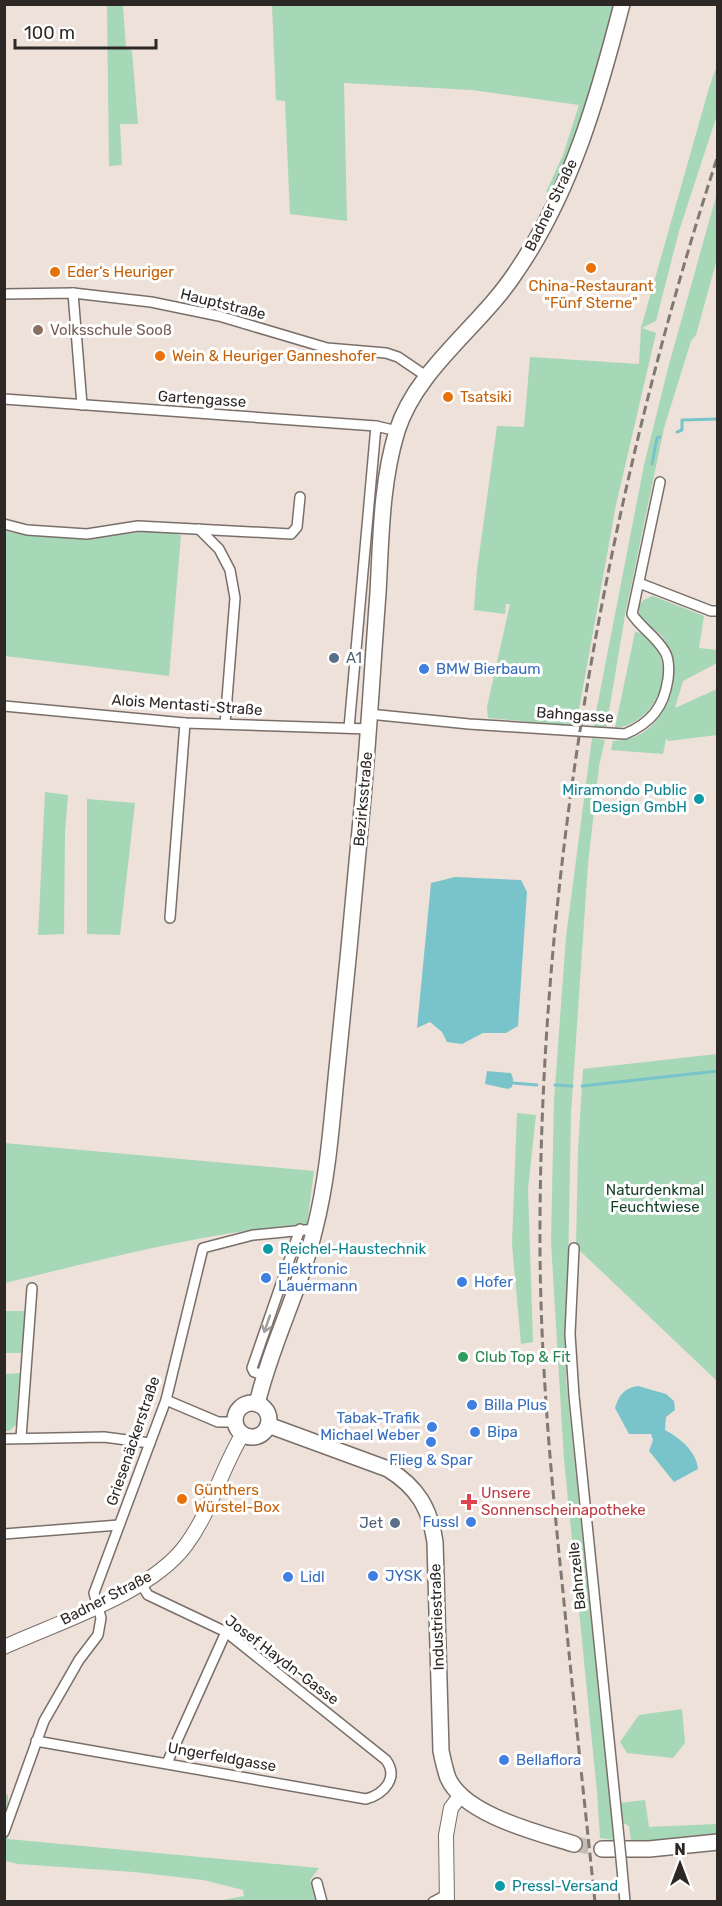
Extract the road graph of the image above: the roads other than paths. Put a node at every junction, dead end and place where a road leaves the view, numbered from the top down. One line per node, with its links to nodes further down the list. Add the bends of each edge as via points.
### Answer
1 (622, 4): 4 (main road, Badner Straße, via 586,130 542,231 510,282)
2 (74, 293): 3 (street, Hauptstraße); 4 (street, Hauptstraße, via 151,302 219,316 327,348 386,352); 6 (street)
3 (4, 294)
4 (426, 376): 8 (main road, Bezirksstraße)
5 (4, 399): 6 (street, Gartengasse)
6 (82, 405): 7 (street, Gartengasse)
7 (376, 426): 8 (street, Gartengasse); 19 (street)
8 (397, 431): 16 (main road, Bezirksstraße, via 384,502)
9 (660, 482): 13 (street)
10 (300, 497): 12 (street, via 297,527 291,534)
11 (4, 524): 12 (street, via 27,530 87,534 138,526)
12 (199, 529): 18 (street, via 219,549 230,570 234,598)
13 (639, 583): 14 (street); 16 (street, Bahngasse, via 632,614 667,655 669,672 661,706 640,727 625,734)
14 (717, 611)
15 (4, 706): 17 (street, Alois Mentasti-Straße)
16 (369, 721): 19 (street, Alois Mentasti-Straße); 21 (main road, Bezirksstraße, via 323,1190)
17 (185, 723): 18 (street, Alois Mentasti-Straße); 20 (street)
18 (225, 724): 19 (street, Alois Mentasti-Straße)
19 (349, 728)
20 (170, 918)
21 (307, 1229): 24 (street, Griesenäckerstraße, via 253,1235 203,1248); 25 (main road)
22 (574, 1248): 49 (street, Bahnzeile, bridge, via 570,1334 574,1396)
23 (32, 1288): 29 (street)
24 (166, 1400): 27 (street); 30 (street, Griesenäckerstraße)
25 (257, 1404): 26 (main road, via 268,1414); 27 (main road, via 240,1407 235,1417)
26 (268, 1425): 27 (main road, via 257,1437 247,1437); 40 (main road, Industriestraße, via 388,1469 416,1492 430,1516 435,1542 441,1751 449,1780)
27 (238, 1429): 33 (street, Badner Straße, via 235,1447 207,1510 186,1546)
28 (4, 1438): 29 (street)
29 (21, 1438): 30 (street, via 104,1437)
30 (150, 1443): 31 (street, Griesenäckerstraße)
31 (119, 1525): 32 (street); 34 (street, Griesenäckerstraße, via 94,1593)
32 (4, 1534)
33 (141, 1584): 34 (street, Badner Straße); 35 (street, Josef Haydn-Gasse, via 148,1595)
34 (98, 1606): 36 (street, Badner Straße); 37 (street, Griesenäckerstraße, via 98,1635 57,1695)
35 (226, 1632): 38 (street); 39 (street, Josef Haydn-Gasse, via 387,1760)
36 (4, 1647)
37 (36, 1741): 38 (street, Ungerfeldgasse); 41 (street, Griesenäckerstraße)
38 (167, 1763): 39 (street, Ungerfeldgasse, via 366,1799 386,1787)
39 (392, 1776)
40 (461, 1795): 43 (main road, via 504,1821); 46 (street, via 451,1808 446,1835)
41 (4, 1832)
42 (717, 1842): 44 (main road)
43 (574, 1844)
44 (602, 1849)
45 (317, 1883): 47 (street)
46 (446, 1898): 48 (street)
47 (322, 1902)
48 (433, 1902)
49 (625, 1902)

